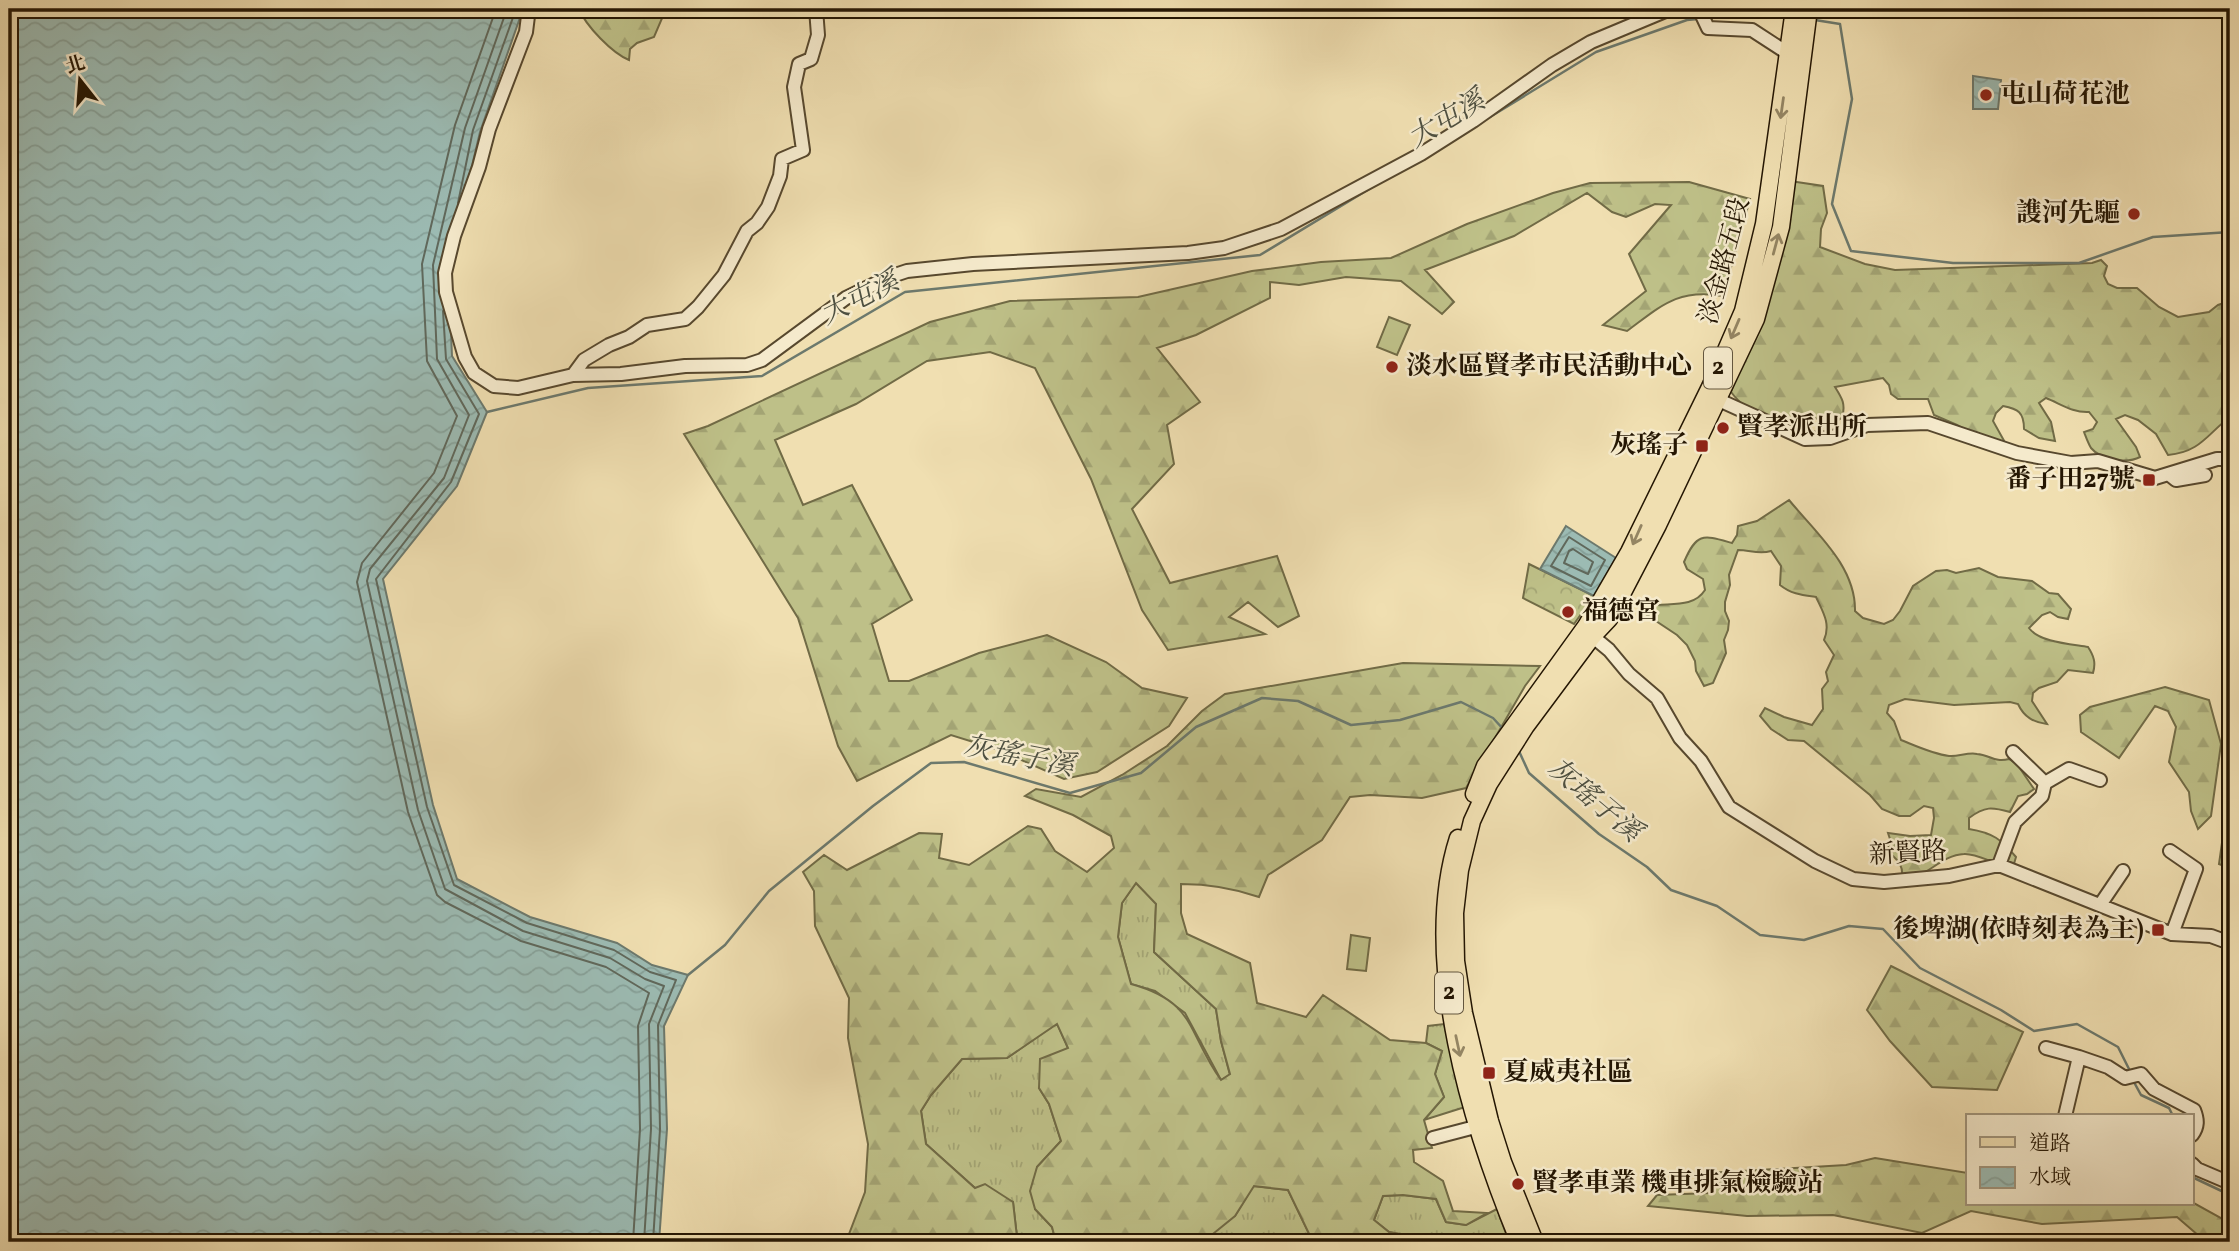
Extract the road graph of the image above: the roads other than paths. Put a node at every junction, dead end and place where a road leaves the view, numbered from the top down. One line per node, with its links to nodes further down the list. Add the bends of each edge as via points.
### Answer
1 (527, 9): 8 (street, via 526,32 454,236 445,273 446,292 474,373 494,386 518,388)
2 (816, 9): 8 (street, via 818,35 811,59 799,64 794,87 803,150 782,159 768,207 747,231 724,275 685,319 647,325 584,360)
3 (1670, 9): 8 (street, via 1591,42 1420,154 1306,217 1224,248 907,271 846,298 762,360 747,365)
4 (1699, 9): 7 (street, via 1708,28 1752,30)
5 (1794, 9): 7 (main road, 2)
6 (1810, 9): 7 (main road, 2)
7 (1795, 45): 9 (main road, 淡金路五段 / 2, via 1764,224 1743,311)
8 (573, 375)
9 (1713, 397): 11 (street, via 1805,439 1830,438 1867,425 1927,423 2018,453 2071,463 2098,461 2155,478); 13 (main road, 淡金路五段 / 2)
10 (2230, 459): 11 (street)
11 (2168, 474): 12 (street, via 2176,480)
12 (2205, 475)
13 (1588, 633): 14 (main road, 2); 14 (main road, 淡金路五段 / 2, via 1558,663); 20 (street, 新賢路, via 1657,698 1729,807 1815,861 1853,878 1885,882 1949,876)
14 (1522, 722): 15 (main road, 2)
15 (1502, 751): 28 (main road, 2, one-way to 28, via 1485,766 1467,810 1449,867 1443,936 1451,1014); 34 (main road, 2, via 1472,821 1460,870 1456,961 1490,1121)
16 (2013, 752): 18 (street)
17 (2100, 780): 18 (street, via 2069,769)
18 (2045, 783): 20 (street, via 2042,796 2015,822)
19 (2170, 851): 23 (street, via 2196,869)
20 (1999, 865): 22 (street)
21 (2123, 872): 22 (street)
22 (2100, 905): 23 (street)
23 (2172, 934): 24 (street, via 2211,936)
24 (2230, 943)
25 (2046, 1048): 26 (street)
26 (2079, 1057): 27 (street); 29 (street, via 2125,1078 2141,1074 2154,1089 2194,1110)
27 (2065, 1114)
28 (1479, 1126): 30 (street); 33 (main road, 2)
29 (2194, 1132)
30 (1433, 1138)
31 (2194, 1166): 32 (street)
32 (2230, 1183)
33 (1519, 1242)
34 (1535, 1242)

